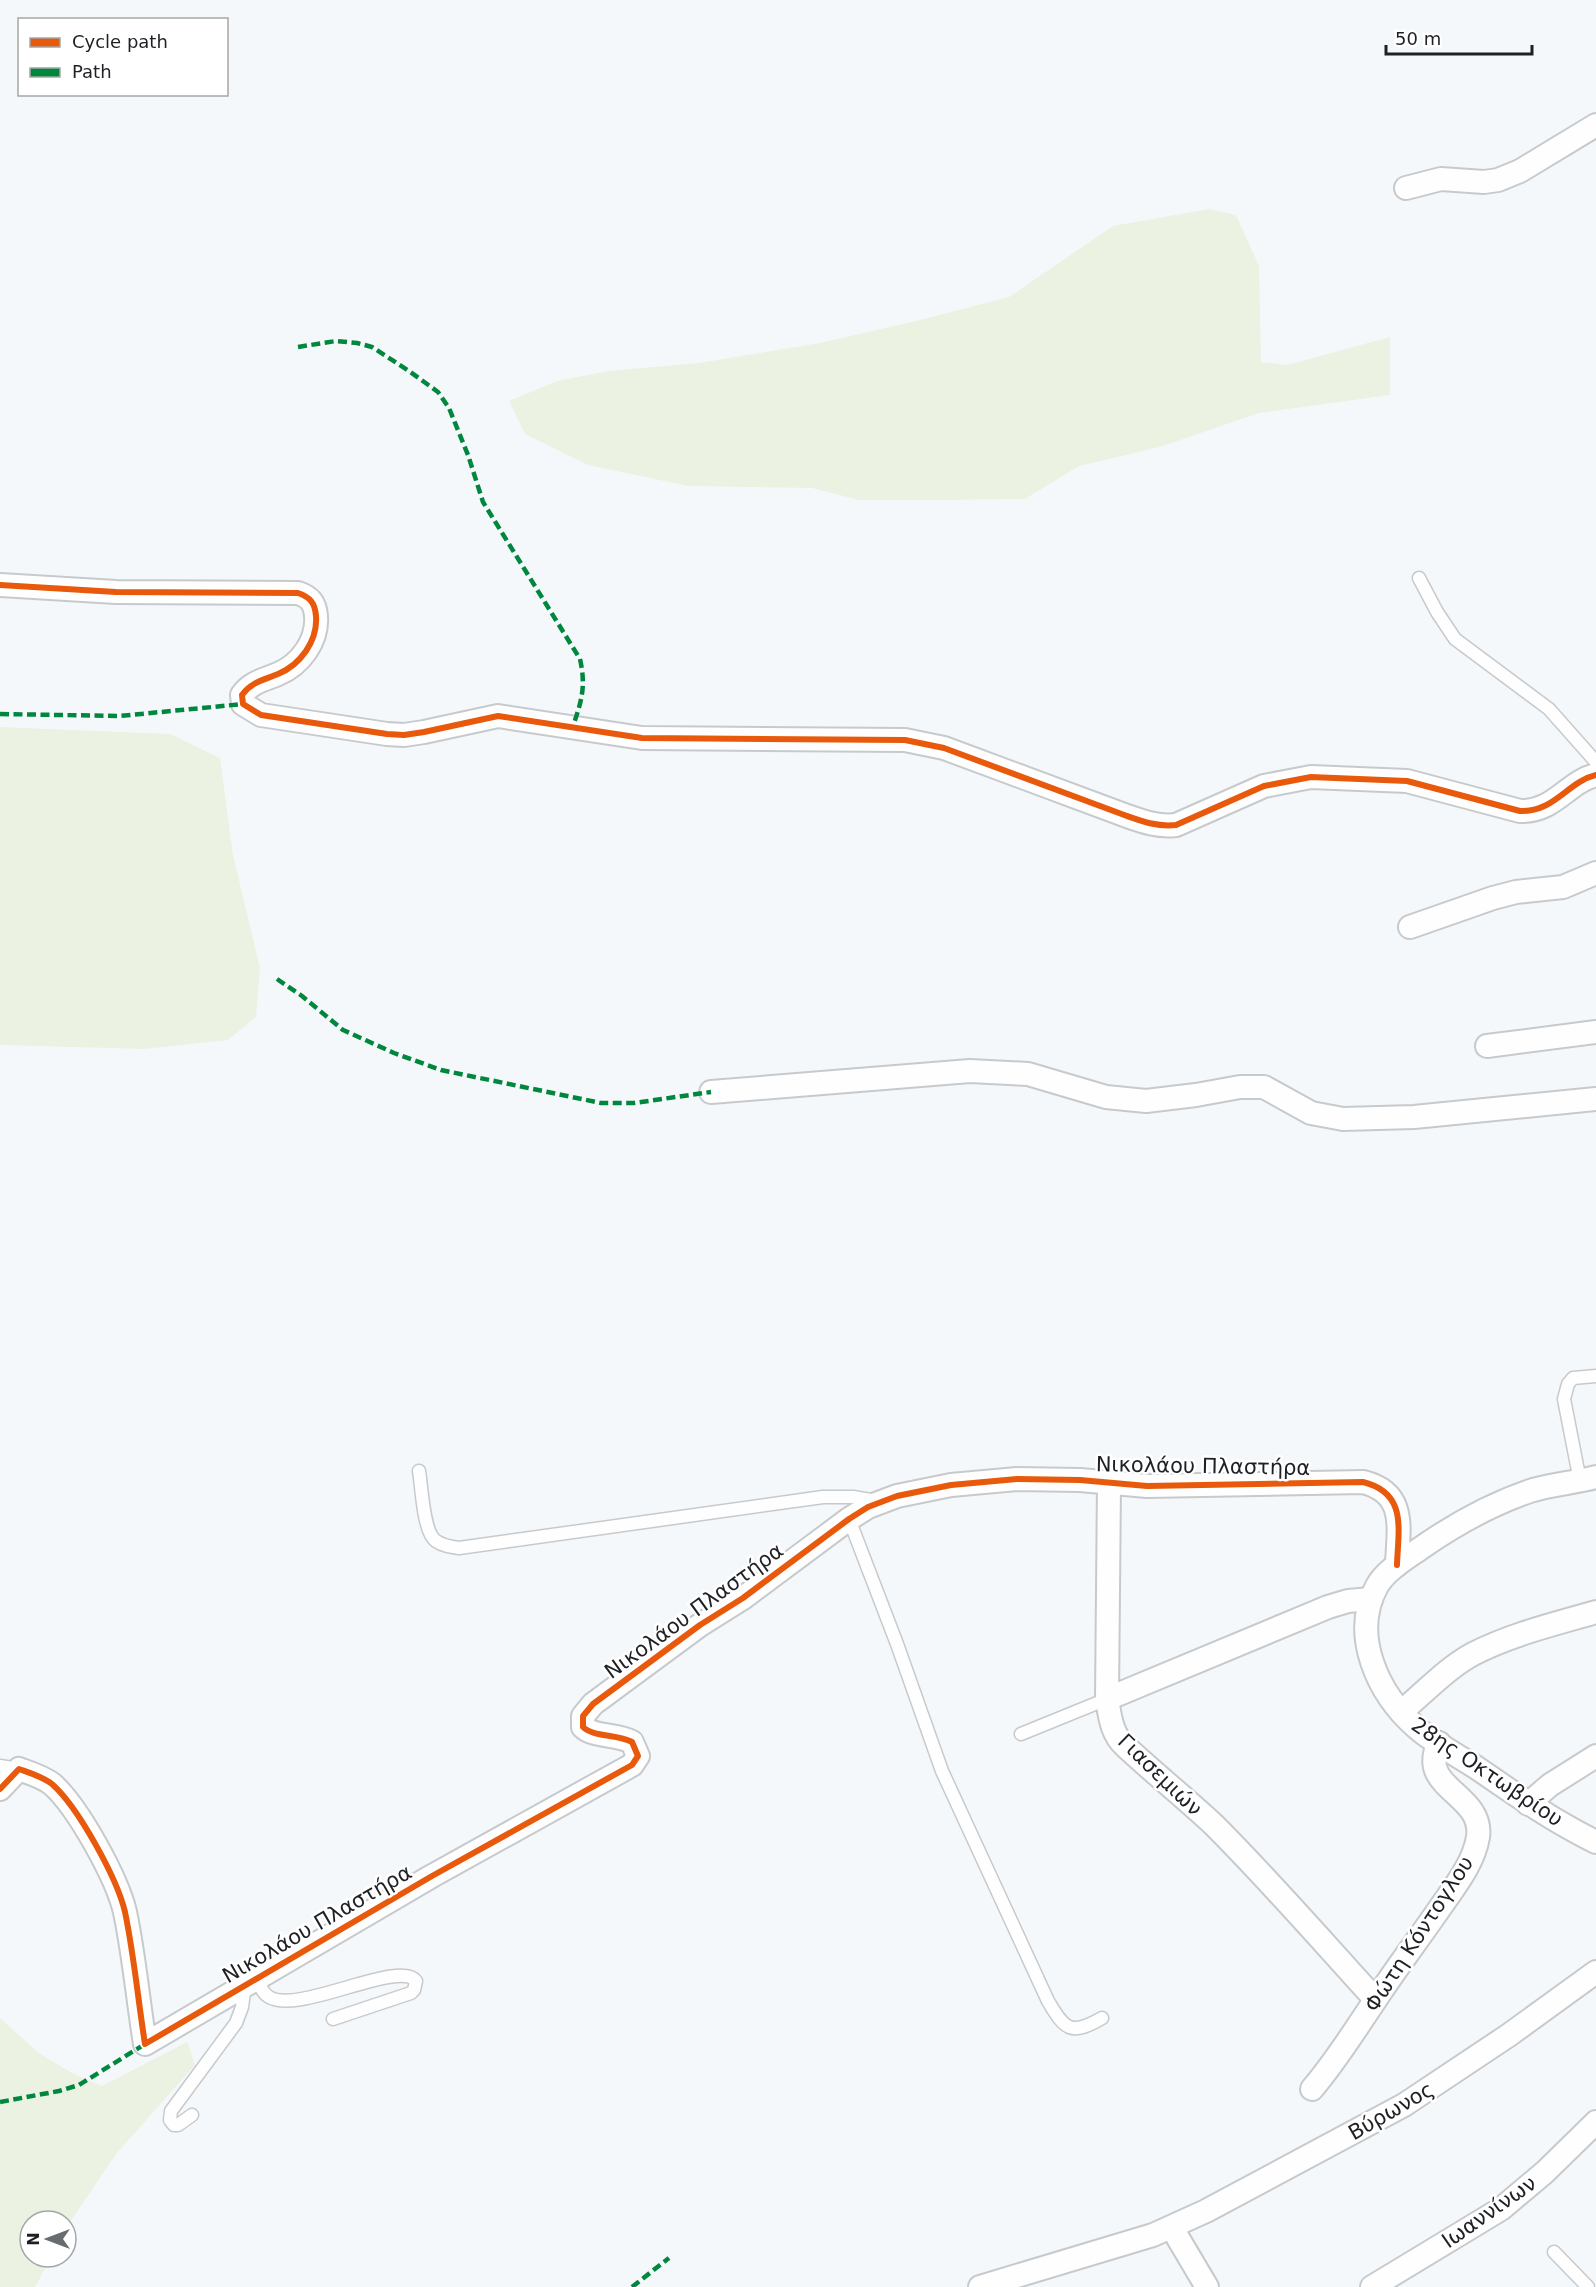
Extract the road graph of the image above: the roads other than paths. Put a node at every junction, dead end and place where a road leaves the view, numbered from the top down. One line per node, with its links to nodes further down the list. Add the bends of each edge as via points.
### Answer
1 (1596, 125): 2 (street, via 1498,180 1441,178)
2 (1406, 188)
3 (1419, 578): 5 (lane, via 1455,639 1550,709)
4 (0, 585): 6 (street, via 116,592 298,593 315,604 315,632 309,646 293,665 250,685 242,695 243,704 261,715 387,734 424,732 498,716 642,738 905,740 944,747 1163,826 1176,825 1264,786 1311,777 1407,781 1531,811 1547,806)
5 (1596, 762)
6 (1596, 775)
7 (1596, 873): 8 (street, via 1563,886 1493,898)
8 (1410, 927)
9 (1596, 1032): 10 (street)
10 (1486, 1046)
11 (711, 1092): 12 (street, via 970,1071 1028,1074 1106,1097 1146,1101 1264,1087 1311,1113 1343,1119 1414,1118)
12 (1596, 1100)
13 (1596, 1376): 15 (lane, via 1573,1378 1564,1399)
14 (419, 1472): 17 (lane, via 428,1529 434,1541 459,1548 823,1497)
15 (1588, 1479): 19 (street, 28ης Οκτωβρίου, via 1549,1486 1499,1504 1438,1536)
16 (1109, 1483): 17 (street, Νικολάου Πλαστήρα, via 1049,1479 983,1481 921,1490); 19 (street, Νικολάου Πλαστήρα, via 1370,1484 1386,1494 1396,1507); 22 (street, Γιασεμιών)
17 (881, 1501): 18 (street, Νικολάου Πλαστήρα)
18 (849, 1519): 32 (street, Νικολάου Πλαστήρα, via 587,1711 582,1720 586,1730 633,1744 638,1756 632,1765); 34 (lane, via 942,1771 1048,2001 1070,2028 1086,2027)
19 (1397, 1565): 20 (street, 28ης Οκτωβρίου, via 1380,1582)
20 (1371, 1599): 22 (street, via 1328,1607); 23 (street, 28ης Οκτωβρίου, via 1366,1627 1371,1658 1384,1689)
21 (1596, 1612): 23 (street, via 1518,1635 1473,1654)
22 (1107, 1699): 24 (lane); 33 (street, Γιασεμιών, via 1112,1726 1121,1743 1235,1847)
23 (1401, 1712): 25 (street, 28ης Οκτωβρίου)
24 (1021, 1734)
25 (1439, 1743): 29 (street, 28ης Οκτωβρίου); 33 (street, Φώτη Κόντογλου, via 1435,1759 1437,1776 1472,1812 1478,1826 1477,1841 1461,1877)
26 (1596, 1756): 29 (street)
27 (9, 1767): 28 (street); 32 (street, Νικολάου Πλαστήρα, via 52,1784 101,1855 124,1910 145,2044)
28 (0, 1789)
29 (1528, 1804): 30 (street, 28ης Οκτωβρίου)
30 (1596, 1842)
31 (1596, 1972): 39 (street, Βύρωνος, via 1509,2036 1404,2105)
32 (251, 1982): 35 (lane, via 268,1997 286,2001 389,1977 408,1976 416,1981 411,1993); 37 (lane, via 236,2022 171,2111 170,2120 178,2125)
33 (1376, 2000): 36 (street, Φώτη Κόντογλου)
34 (1102, 2018)
35 (333, 2019)
36 (1312, 2089)
37 (192, 2115)
38 (1596, 2122): 43 (street, Ιωαννίνων, via 1501,2209)
39 (1172, 2228): 41 (street, Βύρωνος); 42 (street)
40 (1554, 2252): 44 (lane)
41 (981, 2287)
42 (1207, 2287)
43 (1371, 2287)
44 (1588, 2287)

